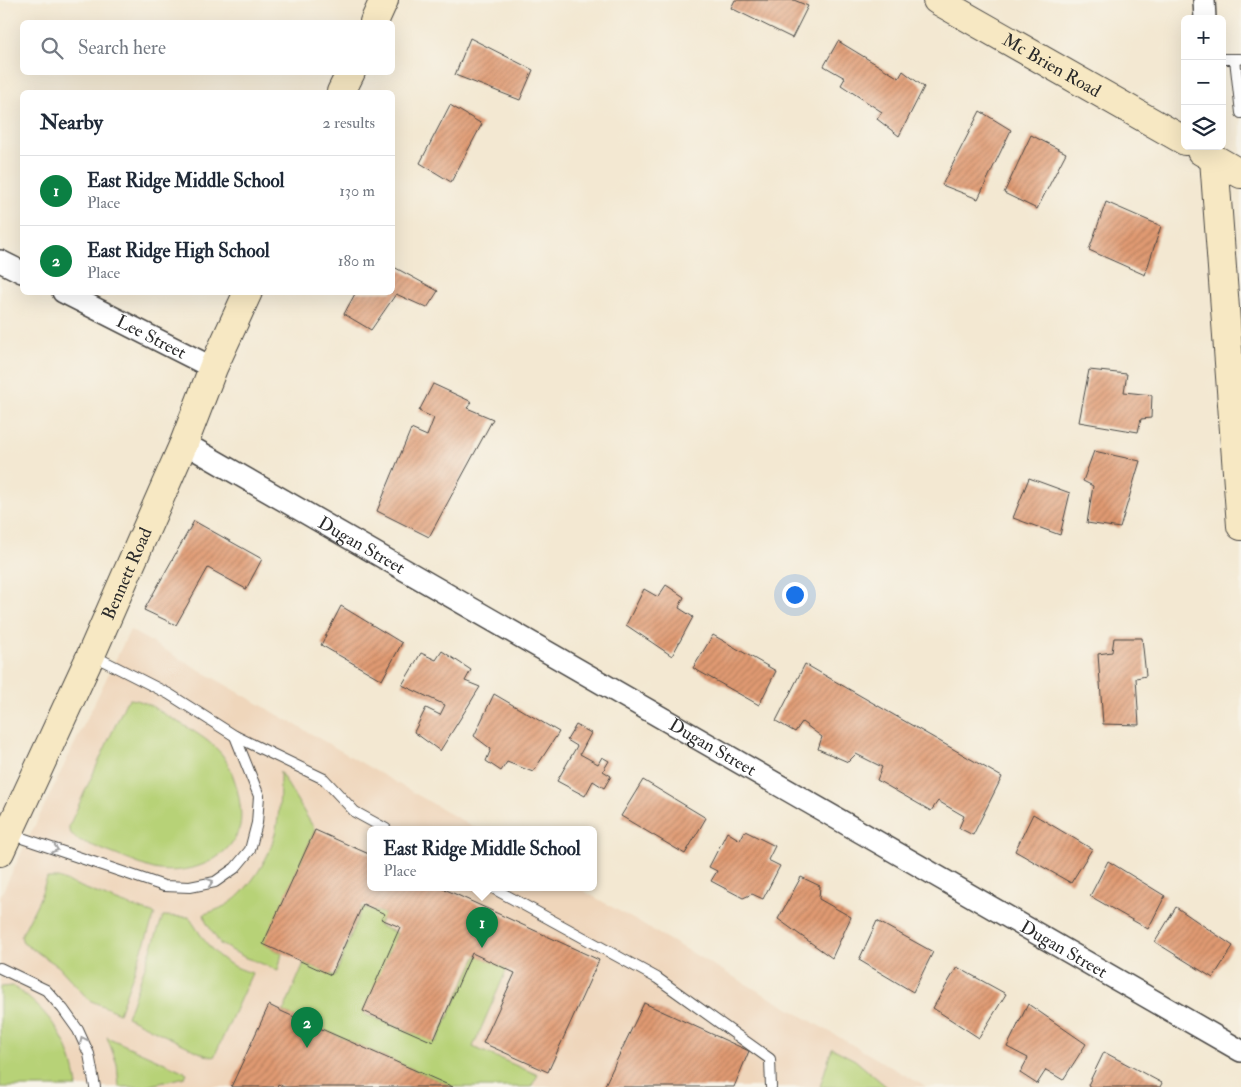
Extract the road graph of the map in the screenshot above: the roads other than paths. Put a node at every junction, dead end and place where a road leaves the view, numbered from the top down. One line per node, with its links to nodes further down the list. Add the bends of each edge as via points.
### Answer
1 (384, 0): 5 (street)
2 (937, 0): 11 (street, Mc Brien Road)
3 (1204, 0): 4 (street)
4 (1206, 15)
5 (375, 20)
6 (1238, 59): 8 (lane)
7 (350, 75): 9 (street)
8 (1239, 86): 10 (lane)
9 (342, 90)
10 (1241, 113)
11 (1176, 136)
12 (1207, 150): 13 (street); 20 (street)
13 (1241, 174)
14 (0, 260): 15 (street)
15 (20, 271)
16 (69, 295): 18 (street, Lee Street)
17 (247, 295): 18 (street, Bennett Road)
18 (213, 368): 19 (street, Bennett Road)
19 (184, 444): 22 (street, Bennett Road); 28 (street, Dugan Street)
20 (1239, 460): 21 (street)
21 (1241, 526)
22 (91, 654): 23 (lane, via 168,694); 25 (street, Bennett Road)
23 (235, 736): 24 (lane, via 324,779 355,812); 25 (lane, one-way to 23, via 164,886 190,887 215,882 235,868 250,850 257,823 259,796)
24 (381, 826)
25 (4, 843)
26 (498, 891): 30 (lane, via 657,978 690,1001 770,1059)
27 (0, 968): 29 (lane, one-way to 27, via 89,1054 63,1009 46,990)
28 (1241, 1051)
29 (95, 1087)
30 (771, 1087)

